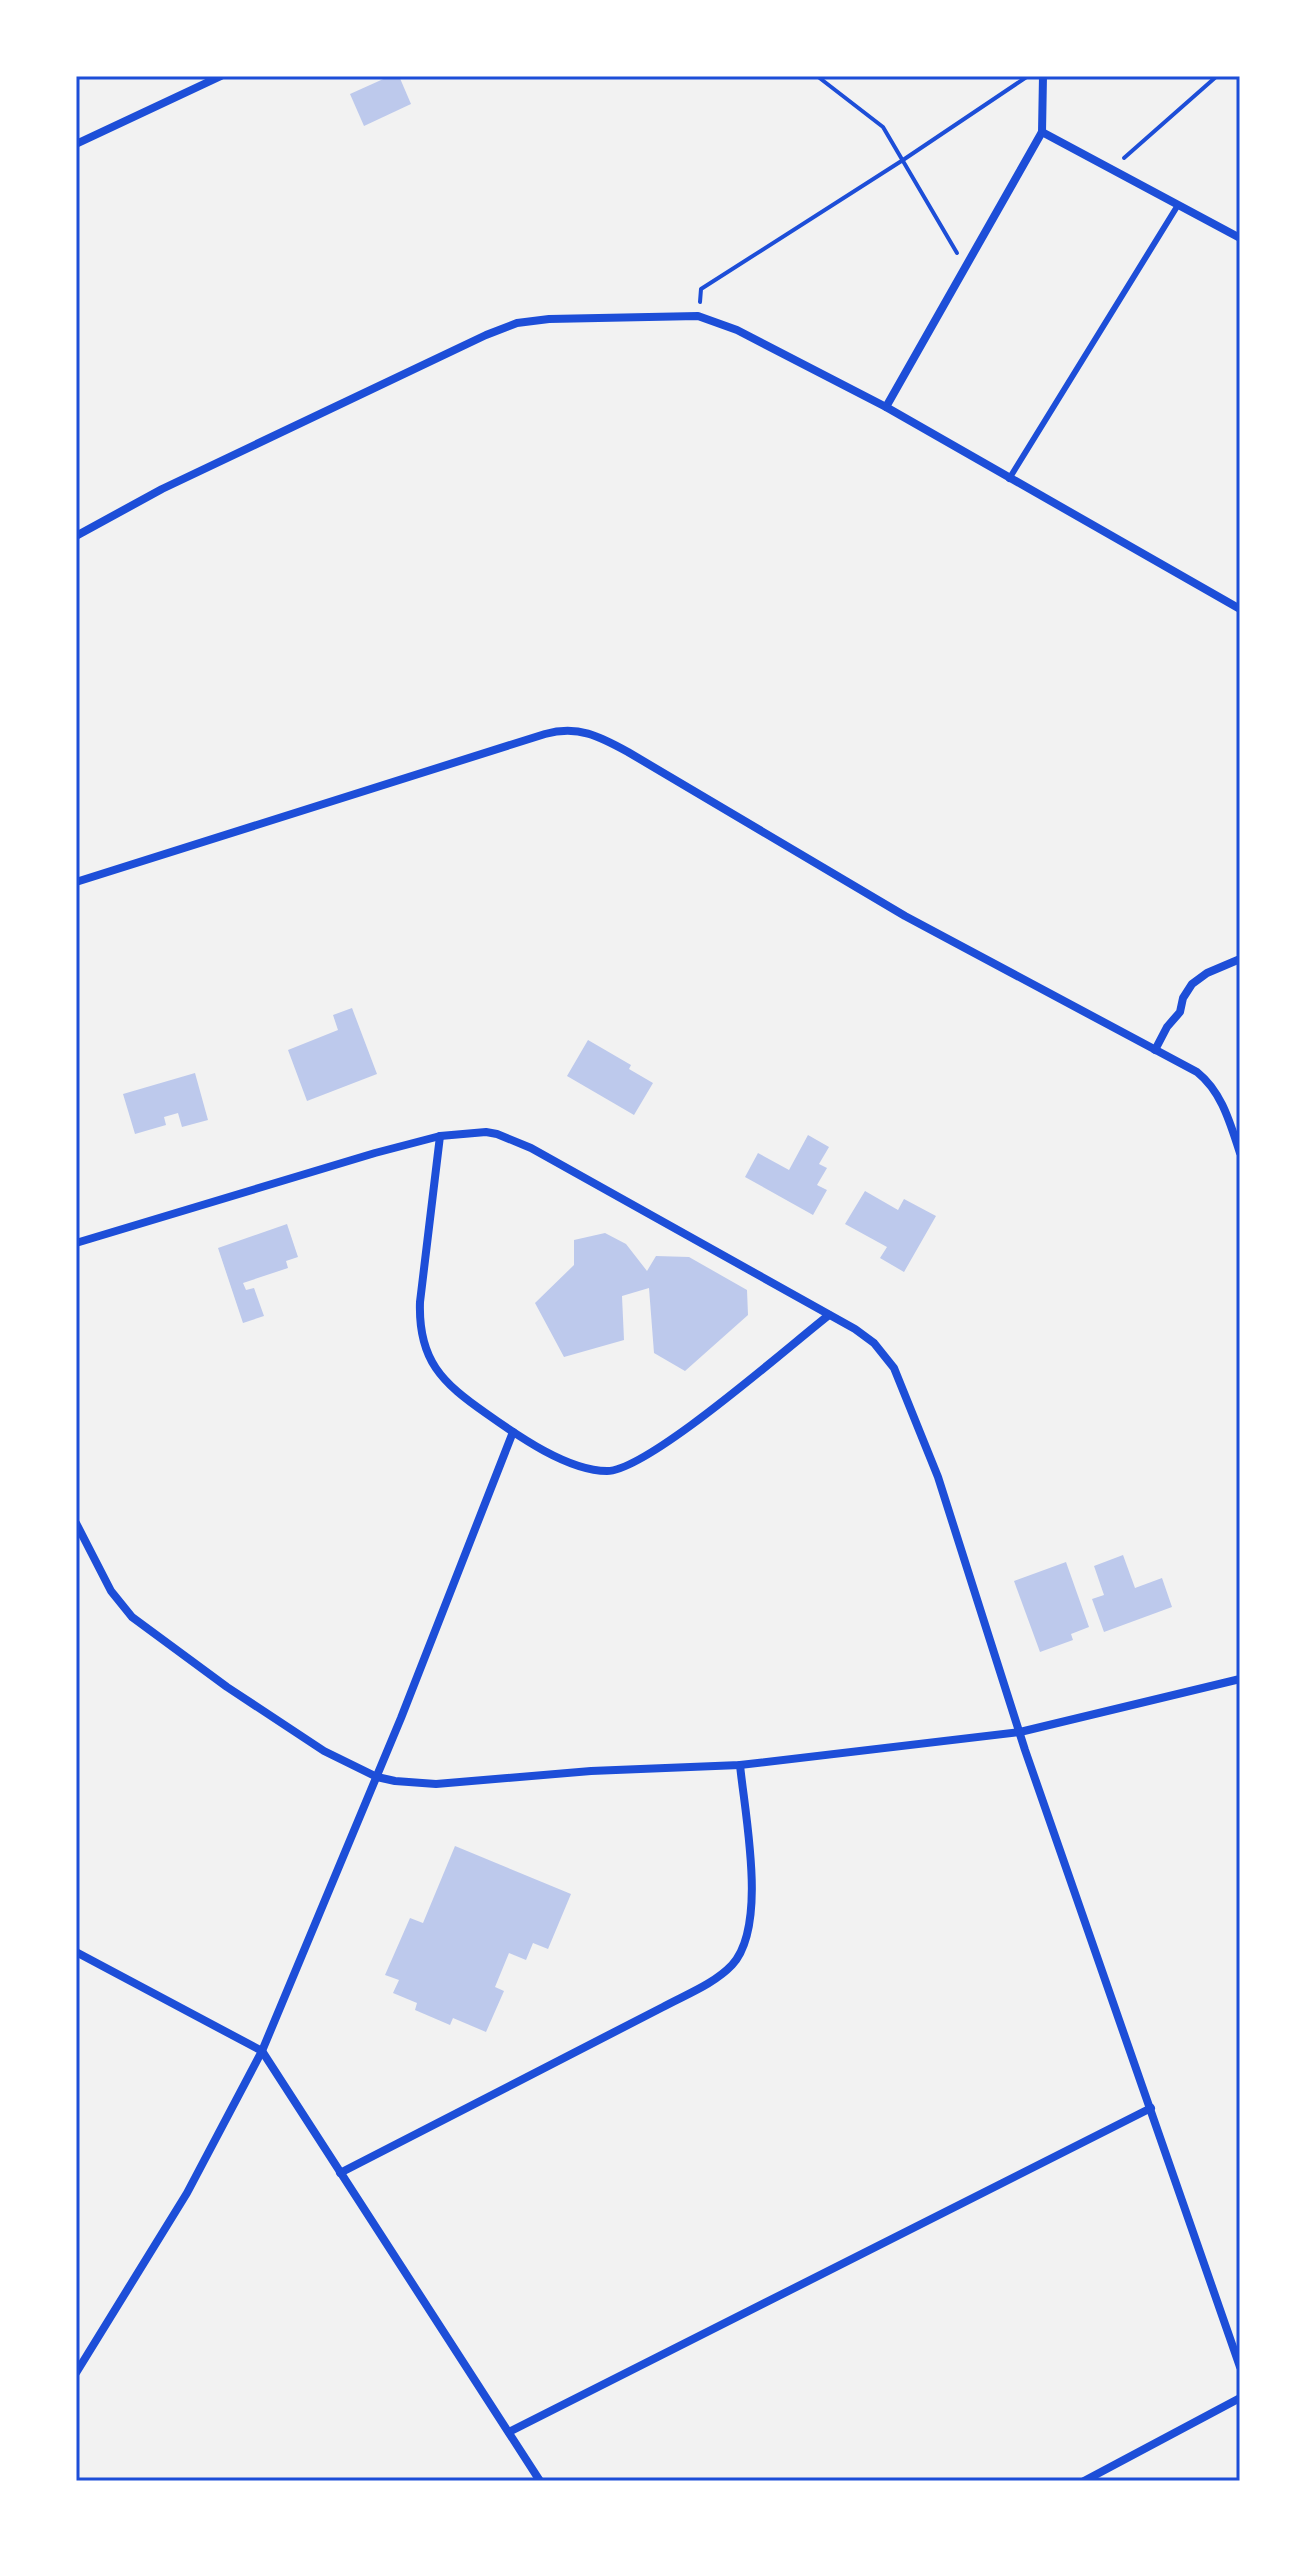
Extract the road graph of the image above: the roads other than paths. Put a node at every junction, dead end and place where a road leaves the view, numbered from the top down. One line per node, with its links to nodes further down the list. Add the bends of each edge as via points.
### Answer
1 (1043, 76): 3 (street)
2 (216, 77): 4 (street)
3 (1042, 132): 5 (street); 7 (street)
4 (76, 144)
5 (1178, 205): 6 (street); 8 (lane)
6 (1240, 238)
7 (886, 407): 8 (street); 9 (street, via 737,330 698,316 517,323 162,489)
8 (1009, 479): 10 (street)
9 (76, 536)
10 (1240, 609)
11 (76, 882): 13 (street, via 556,731 588,732 905,916)
12 (1240, 959): 13 (street, via 1192,984)
13 (1155, 1050): 15 (street, via 1211,1083)
14 (440, 1136): 16 (street); 17 (street, via 486,1132 514,1140); 18 (street, via 420,1302 423,1342 438,1374)
15 (1240, 1153)
16 (76, 1243)
17 (829, 1315): 18 (street, via 681,1433 628,1467 588,1469); 21 (street, via 874,1343 894,1368 938,1477)
18 (513, 1432): 23 (street)
19 (76, 1523): 23 (street, via 111,1591 132,1617 324,1751)
20 (1240, 1679): 21 (street)
21 (1020, 1732): 22 (street); 26 (street)
22 (740, 1765): 23 (street, via 436,1784); 27 (street, via 751,1915 748,1936 730,1966 676,2000)
23 (377, 1777): 25 (street)
24 (76, 1952): 25 (street)
25 (262, 2051): 27 (street); 29 (street, via 187,2193)
26 (1151, 2108): 28 (street); 31 (street)
27 (340, 2173): 31 (street)
28 (1240, 2367)
29 (76, 2373)
30 (1240, 2398): 33 (street)
31 (509, 2432): 32 (street)
32 (540, 2481)
33 (1084, 2481)

